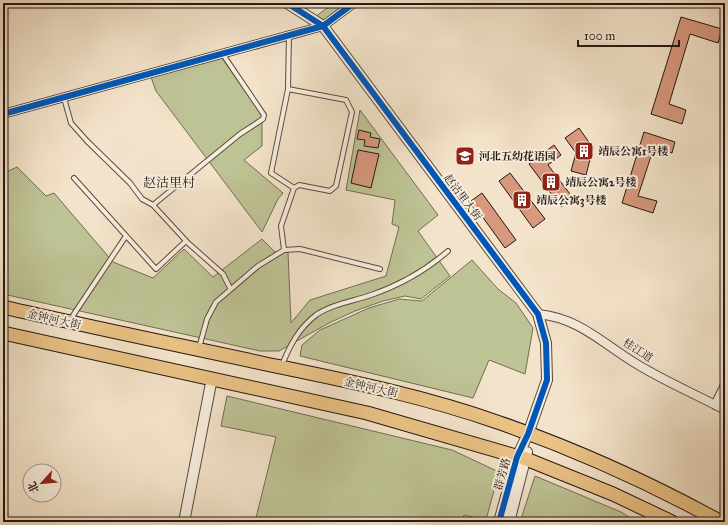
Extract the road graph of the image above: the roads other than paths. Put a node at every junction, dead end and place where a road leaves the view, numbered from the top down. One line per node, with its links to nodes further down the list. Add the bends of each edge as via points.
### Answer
1 (354, 3): 3 (street)
2 (291, 4): 3 (street, 赵沽里大街)
3 (323, 26): 4 (street); 19 (street, 赵沽里大街)
4 (288, 34): 5 (street); 6 (lane)
5 (222, 53): 7 (street); 11 (lane, via 264,115 263,119 240,134)
6 (288, 89): 10 (lane, via 272,173); 10 (lane, via 346,100 352,112 336,186 330,191 299,185)
7 (64, 97): 8 (street); 11 (lane, via 72,123 130,182 142,199)
8 (3, 114)
9 (74, 178): 12 (lane)
10 (294, 188): 14 (lane, via 281,226)
11 (153, 205): 13 (lane)
12 (126, 236): 13 (lane, via 156,269); 20 (lane)
13 (186, 241): 17 (lane, via 223,274)
14 (284, 250): 16 (lane, via 300,249); 17 (lane)
15 (448, 251): 23 (lane, via 423,270 389,289 317,315 292,341)
16 (380, 269)
17 (230, 288): 22 (lane, via 216,302 207,319)
18 (3, 307): 20 (main road, 金钟河大街)
19 (538, 314): 26 (street, 桂江道, via 555,316 584,328 635,363); 28 (street, 赵沽里大街, via 546,344 547,380)
20 (68, 322): 22 (main road, 金钟河大街)
21 (3, 333): 24 (main road)
22 (199, 350): 23 (main road, 金钟河大街)
23 (281, 367): 28 (main road, 金钟河大街, via 382,389 471,414)
24 (212, 378): 29 (main road, via 367,413); 30 (street)
25 (725, 385): 26 (street)
26 (715, 405): 27 (street, 桂江道)
27 (725, 410)
28 (528, 434): 29 (street, 群芳路); 34 (main road, 金钟河大街, via 627,473)
29 (522, 458): 31 (street, 群芳路); 32 (street, 群芳路); 33 (main road, via 613,494)
30 (184, 522)
31 (499, 522)
32 (509, 522)
33 (672, 522)
34 (721, 522)

